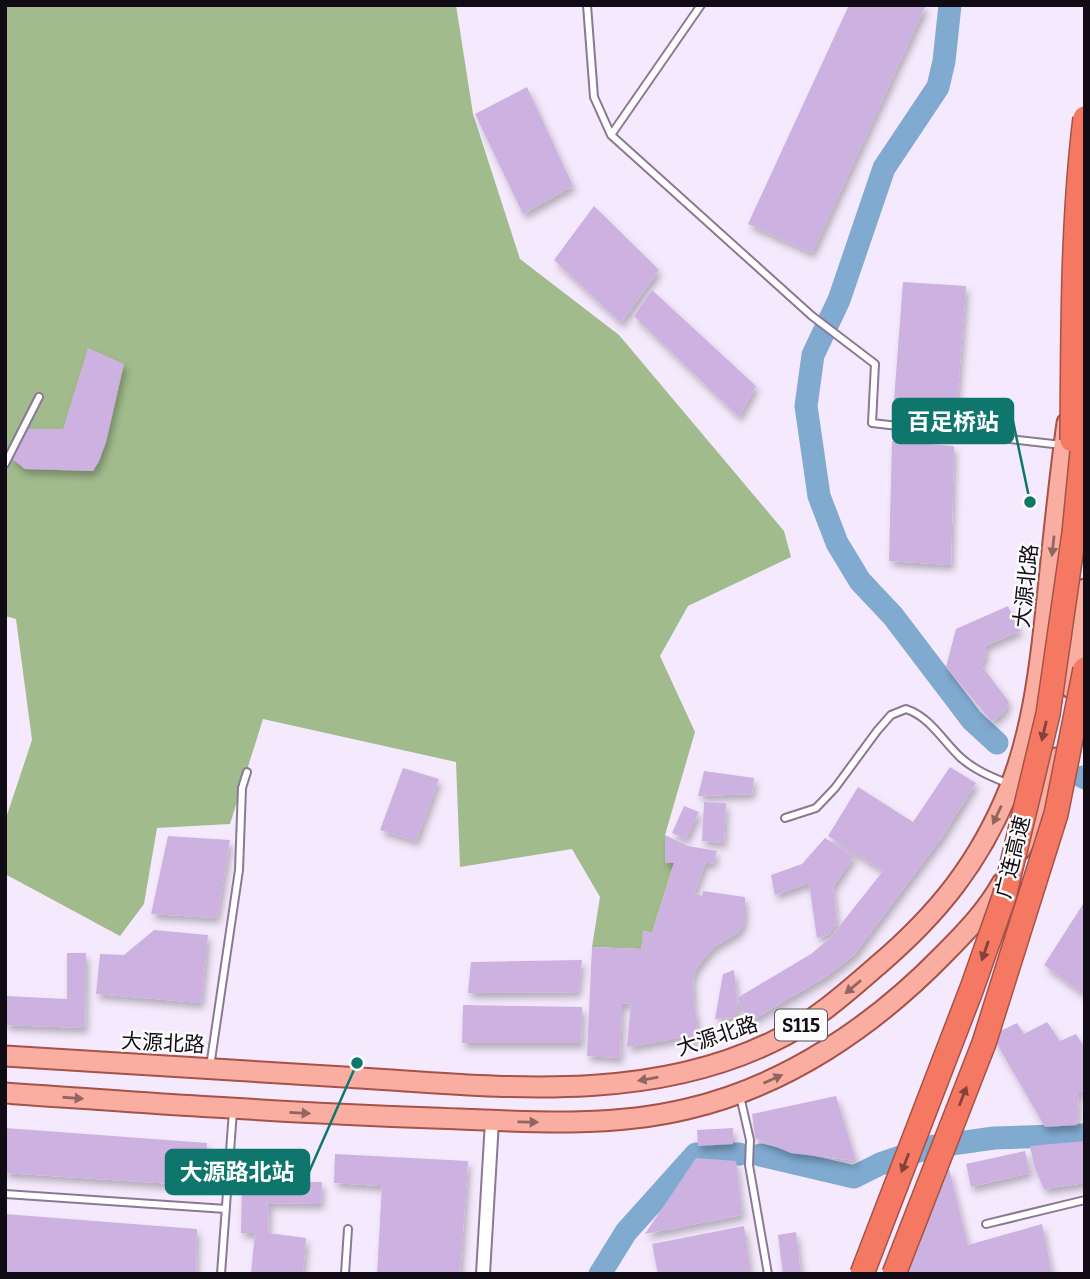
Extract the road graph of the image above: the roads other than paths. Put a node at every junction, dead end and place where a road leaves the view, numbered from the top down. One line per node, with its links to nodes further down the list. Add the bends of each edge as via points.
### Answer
1 (586, 5): 4 (lane, via 594,97)
2 (701, 5): 4 (lane)
3 (1085, 118): 10 (highway, bridge, via 1073,344)
4 (611, 135): 8 (lane, via 812,316 875,364 872,423)
5 (1085, 308): 8 (main road, 大源北路 / S115)
6 (39, 397): 9 (lane)
7 (1085, 421): 10 (highway, 广连高速, bridge)
8 (1064, 445): 14 (main road, 大源北路 / S115, one-way to 14, via 1039,667)
9 (5, 464)
10 (1072, 547): 31 (highway, 广连高速, one-way to 31, bridge, via 1048,714 1004,897)
11 (1085, 589): 19 (main road, S115, one-way to 11, via 781,1077 880,1013 914,985 993,900 1037,818 1073,720)
12 (1085, 669): 32 (highway, 广连高速, one-way to 12, bridge, via 1004,979 1056,814)
13 (247, 772): 17 (lane, via 242,788 239,870)
14 (1011, 785): 15 (lane, via 961,759 919,713 906,709 891,715 816,808); 17 (main road, 大源北路 / S115, one-way to 17, via 980,852 944,902 892,954 834,1003 776,1041 727,1061 670,1076 587,1087)
15 (785, 818)
16 (5, 1056): 17 (main road, 大源北路 / S115)
17 (209, 1069)
18 (5, 1093): 20 (main road, S115, one-way to 20)
19 (739, 1094): 21 (main road, S115, one-way to 19, via 629,1119); 30 (lane, via 750,1140 749,1165)
20 (233, 1110): 21 (main road, S115, one-way to 21); 24 (lane)
21 (492, 1121): 29 (street)
22 (5, 1194): 24 (lane)
23 (1085, 1200): 25 (lane)
24 (226, 1209): 27 (lane)
25 (986, 1224)
26 (348, 1229): 28 (lane)
27 (221, 1274)
28 (345, 1274)
29 (483, 1274)
30 (768, 1274)
31 (862, 1274)
32 (894, 1274)

